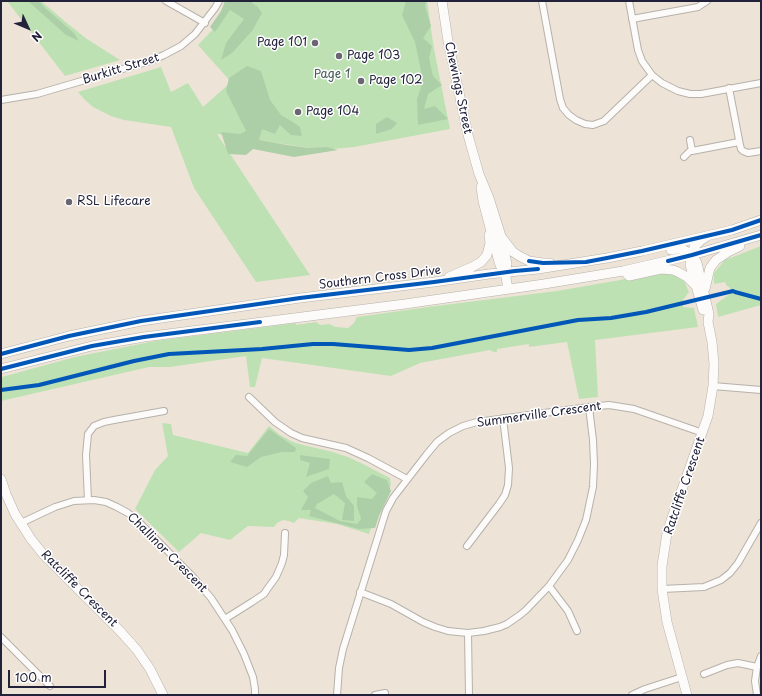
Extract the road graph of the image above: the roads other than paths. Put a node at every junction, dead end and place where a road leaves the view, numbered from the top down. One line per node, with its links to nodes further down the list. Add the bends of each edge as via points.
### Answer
1 (166, 1): 8 (street)
2 (219, 1): 8 (street, Burkitt Street)
3 (442, 1): 18 (main road, Chewings Street, via 464,119)
4 (542, 1): 9 (street, via 560,99 563,108 576,120 593,125 604,121)
5 (629, 1): 7 (street)
6 (707, 1): 7 (street, via 698,7)
7 (632, 19): 9 (street, via 638,50)
8 (205, 23): 12 (street, Burkitt Street, via 181,46 150,61 37,94)
9 (652, 75): 11 (street, via 672,89 690,94)
10 (761, 83): 11 (street)
11 (729, 88): 14 (street)
12 (1, 100)
13 (690, 140): 15 (street)
14 (739, 142): 15 (street); 16 (street, via 743,151)
15 (692, 150): 17 (street)
16 (761, 151)
17 (684, 157)
18 (479, 174): 19 (main road, Chewings Street); 22 (main road, Chewings Street)
19 (488, 220): 28 (main road, Chewings Street, via 500,265); 29 (main road, via 490,243 487,255 481,262)
20 (761, 220): 21 (main road, Southern Cross Drive)
21 (711, 235): 24 (main road, Southern Cross Drive); 25 (main road, via 694,247)
22 (502, 236): 26 (main road, via 513,252 529,261); 28 (main road, Chewings Street, via 507,264)
23 (761, 236): 25 (main road); 32 (main road, via 716,260 710,268)
24 (642, 252): 25 (main road, via 655,254 681,248); 26 (main road, Southern Cross Drive)
25 (692, 255): 27 (main road); 30 (main road, Ratcliffe Crescent, via 690,265); 32 (main road, Ratcliffe Crescent, via 697,263)
26 (586, 262): 28 (main road, Southern Cross Drive)
27 (623, 271): 30 (main road, via 629,276 661,269 673,270); 31 (main road)
28 (505, 272): 29 (main road, Southern Cross Drive); 31 (main road, Chewings Street)
29 (434, 282): 33 (main road, Southern Cross Drive, via 142,321 69,336)
30 (695, 285): 32 (main road, Ratcliffe Crescent)
31 (508, 289): 34 (main road, via 144,337 92,346)
32 (702, 297): 35 (main road, Ratcliffe Crescent, via 712,342)
33 (1, 354)
34 (1, 369)
35 (713, 386): 36 (street); 41 (main road, Ratcliffe Crescent)
36 (761, 390)
37 (249, 397): 43 (street, via 275,422 291,433 346,448)
38 (589, 407): 40 (street, Summerville Crescent); 41 (street, Summerville Crescent, via 634,409); 49 (street, via 594,464 589,509 572,553)
39 (164, 412): 44 (street, via 94,426 88,434 86,455)
40 (503, 418): 43 (street, Summerville Crescent, via 463,426 449,433 437,442); 48 (street, via 509,468 508,485 499,504)
41 (703, 433): 50 (main road, Ratcliffe Crescent, via 667,533)
42 (1, 479): 45 (main road, Ratcliffe Crescent)
43 (407, 479): 51 (street, Summerville Crescent, via 386,511)
44 (88, 500): 45 (street, Challinor Crescent, via 68,502); 52 (street, Challinor Crescent, via 106,502 138,521 194,578)
45 (20, 523): 62 (main road, Ratcliffe Crescent, via 43,554 137,650)
46 (761, 523): 50 (street, via 738,563 721,580 704,587)
47 (285, 533): 52 (street, via 284,555 276,577 264,594)
48 (467, 546)
49 (549, 586): 53 (street, via 568,611); 54 (street, via 526,610 507,624)
50 (662, 589): 59 (main road, Ratcliffe Crescent, via 667,622)
51 (360, 592): 54 (street, via 392,604 436,628); 64 (street, Summerville Crescent, via 343,649)
52 (226, 619): 63 (street, Challinor Crescent, via 253,677)
53 (577, 631)
54 (468, 633): 66 (street)
55 (1, 637): 60 (street)
56 (761, 656): 57 (street)
57 (757, 667): 58 (street, via 738,663 727,664); 69 (street)
58 (704, 674)
59 (682, 677): 67 (street); 68 (main road, Ratcliffe Crescent)
60 (50, 686)
61 (384, 693): 65 (street)
62 (163, 695)
63 (255, 695)
64 (337, 695)
65 (375, 695)
66 (469, 695)
67 (632, 695)
68 (687, 695)
69 (757, 695)

